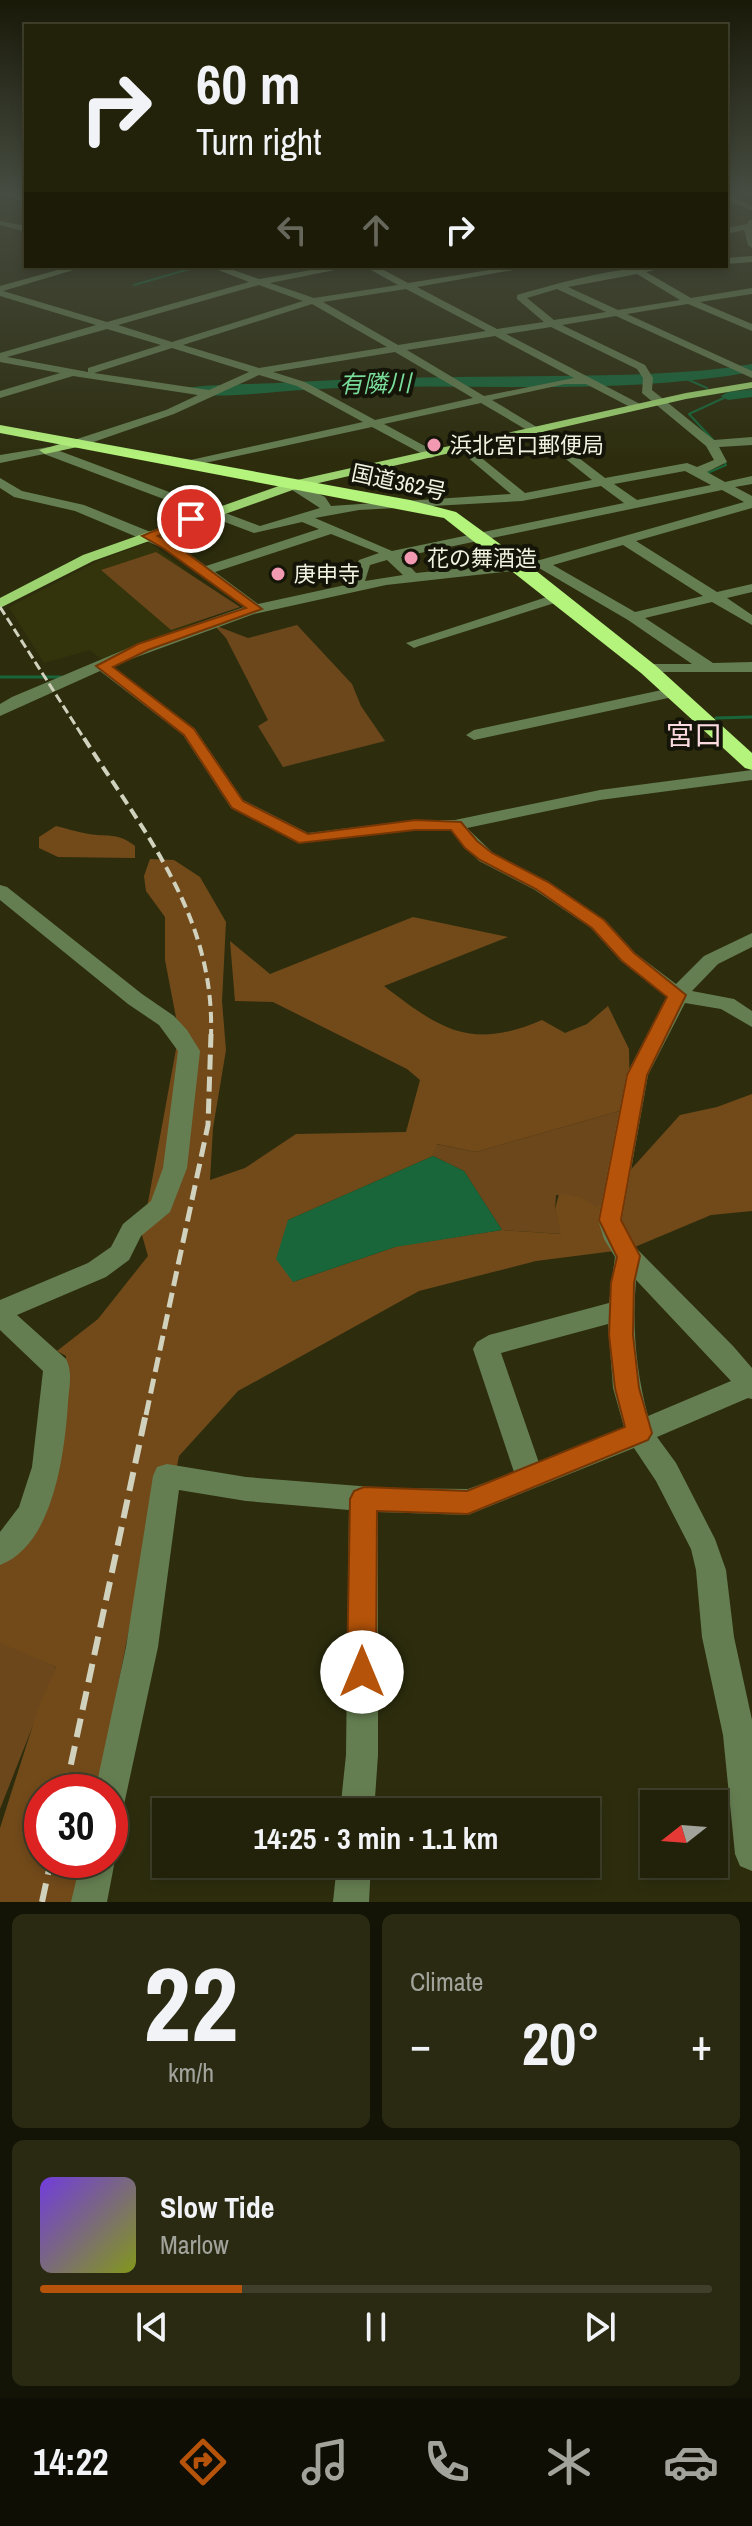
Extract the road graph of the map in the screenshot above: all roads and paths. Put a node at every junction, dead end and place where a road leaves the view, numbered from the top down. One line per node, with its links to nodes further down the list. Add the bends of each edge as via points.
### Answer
1 (34, 281): 12 (street)
2 (255, 281): 9 (street)
3 (266, 281): 9 (street)
4 (398, 281): 10 (street)
5 (442, 281): 10 (street)
6 (547, 281): 11 (street)
7 (586, 281): 11 (street)
8 (656, 281): 15 (street)
9 (259, 282): 14 (street); 18 (street)
10 (408, 286): 14 (street); 20 (street)
11 (557, 286): 16 (street); 17 (street, via 520,297)
12 (0, 291): 18 (street)
13 (752, 291): 15 (street)
14 (313, 301): 21 (street); 22 (street)
15 (689, 301): 16 (street); 19 (street)
16 (615, 313): 17 (street); 26 (street)
17 (551, 323): 20 (street); 33 (street, via 641,367 648,379 646,391)
18 (109, 326): 21 (street); 23 (street)
19 (752, 328)
20 (495, 332): 22 (street); 28 (street)
21 (173, 345): 24 (street); 25 (street)
22 (395, 348): 25 (street); 32 (street)
23 (2, 358): 27 (street)
24 (92, 370)
25 (259, 371): 30 (street); 35 (street, via 303,385)
26 (745, 372)
27 (73, 373): 30 (street); 31 (street)
28 (584, 379): 32 (street); 34 (street)
29 (752, 385): 33 (main road)
30 (212, 392): 39 (street)
31 (0, 395)
32 (481, 399): 35 (street); 37 (street)
33 (662, 401): 34 (main road); 40 (street)
34 (638, 407): 37 (main road)
35 (373, 423): 43 (street); 45 (street)
36 (0, 429): 39 (highway, 国道362号)
37 (534, 431): 41 (main road); 49 (street)
38 (752, 441): 40 (street)
39 (78, 443): 42 (main road); 45 (highway, 国道362号)
40 (711, 444): 46 (street, via 721,462)
41 (463, 447): 43 (main road); 52 (street)
42 (45, 450): 44 (street); 57 (street)
43 (430, 454): 50 (main road)
44 (0, 459)
45 (190, 464): 50 (highway, 国道362号)
46 (697, 472): 49 (street, via 687,467); 51 (street)
47 (752, 480): 51 (street)
48 (0, 482): 61 (street, via 18,494 79,508)
49 (602, 482): 52 (street); 54 (street)
50 (295, 485): 55 (highway, 国道362号); 56 (street); 57 (main road)
51 (726, 486): 53 (street); 54 (street)
52 (522, 497): 55 (street)
53 (752, 502): 63 (street)
54 (635, 504): 62 (street)
55 (410, 505): 56 (street); 62 (highway, 国道362号, via 450,515)
56 (328, 510): 58 (street)
57 (213, 511): 59 (street); 61 (main road)
58 (303, 518): 59 (street); 60 (street)
59 (259, 530): 64 (street)
60 (330, 530): 64 (street); 65 (street)
61 (148, 536): 68 (street); 74 (main road, via 88,558)
62 (478, 536): 65 (street); 67 (highway, 国道362号)
63 (625, 540): 66 (street); 73 (street)
64 (284, 546): 68 (street)
65 (390, 554): 69 (street); 70 (street, via 364,563)
66 (541, 564): 67 (street); 76 (street)
67 (521, 568): 69 (street); 72 (highway, 国道362号)
68 (204, 571): 75 (street)
69 (413, 579): 70 (street)
70 (356, 588): 75 (street)
71 (752, 588): 73 (street)
72 (559, 597): 78 (street); 82 (highway, 国道362号)
73 (715, 597): 76 (street); 77 (street)
74 (0, 604)
75 (255, 608): 79 (street)
76 (633, 617): 80 (street)
77 (752, 621)
78 (414, 643)
79 (103, 666): 85 (street); 90 (street, via 189,732 237,804 291,834 305,839)
80 (708, 667): 81 (street); 82 (street)
81 (752, 667)
82 (648, 669): 84 (highway, 国道362号)
83 (0, 689): 85 (street)
84 (676, 692): 87 (street); 88 (highway, 国道362号)
85 (18, 700): 86 (street)
86 (0, 711)
87 (474, 735)
88 (752, 764)
89 (752, 775): 90 (street, via 600,795)
90 (455, 825): 93 (street, via 486,857 598,924 628,957)
91 (0, 891): 97 (street, via 155,1010 185,1039 189,1051 175,1168 161,1206 132,1230 120,1253 97,1270)
92 (752, 939): 93 (street, via 711,960)
93 (677, 995): 94 (street, via 727,1004); 95 (street, via 637,1075 628,1121 610,1220)
94 (752, 1020)
95 (628, 1256): 96 (street); 98 (street)
96 (622, 1310): 99 (street, via 627,1388); 100 (street, via 486,1349)
97 (0, 1312): 102 (street, via 57,1367 42,1493 14,1541)
98 (751, 1386): 99 (street)
99 (639, 1433): 100 (street); 105 (street, via 666,1472 705,1548 739,1735)
100 (530, 1478): 101 (street, via 468,1502)
101 (364, 1499): 103 (street, via 167,1476 142,1647); 104 (street)
102 (0, 1552)
103 (116, 1774)
104 (358, 1798)
105 (752, 1854)
106 (94, 1878): 108 (street)
107 (353, 1878): 109 (street)
108 (89, 1902)
109 (351, 1902)

